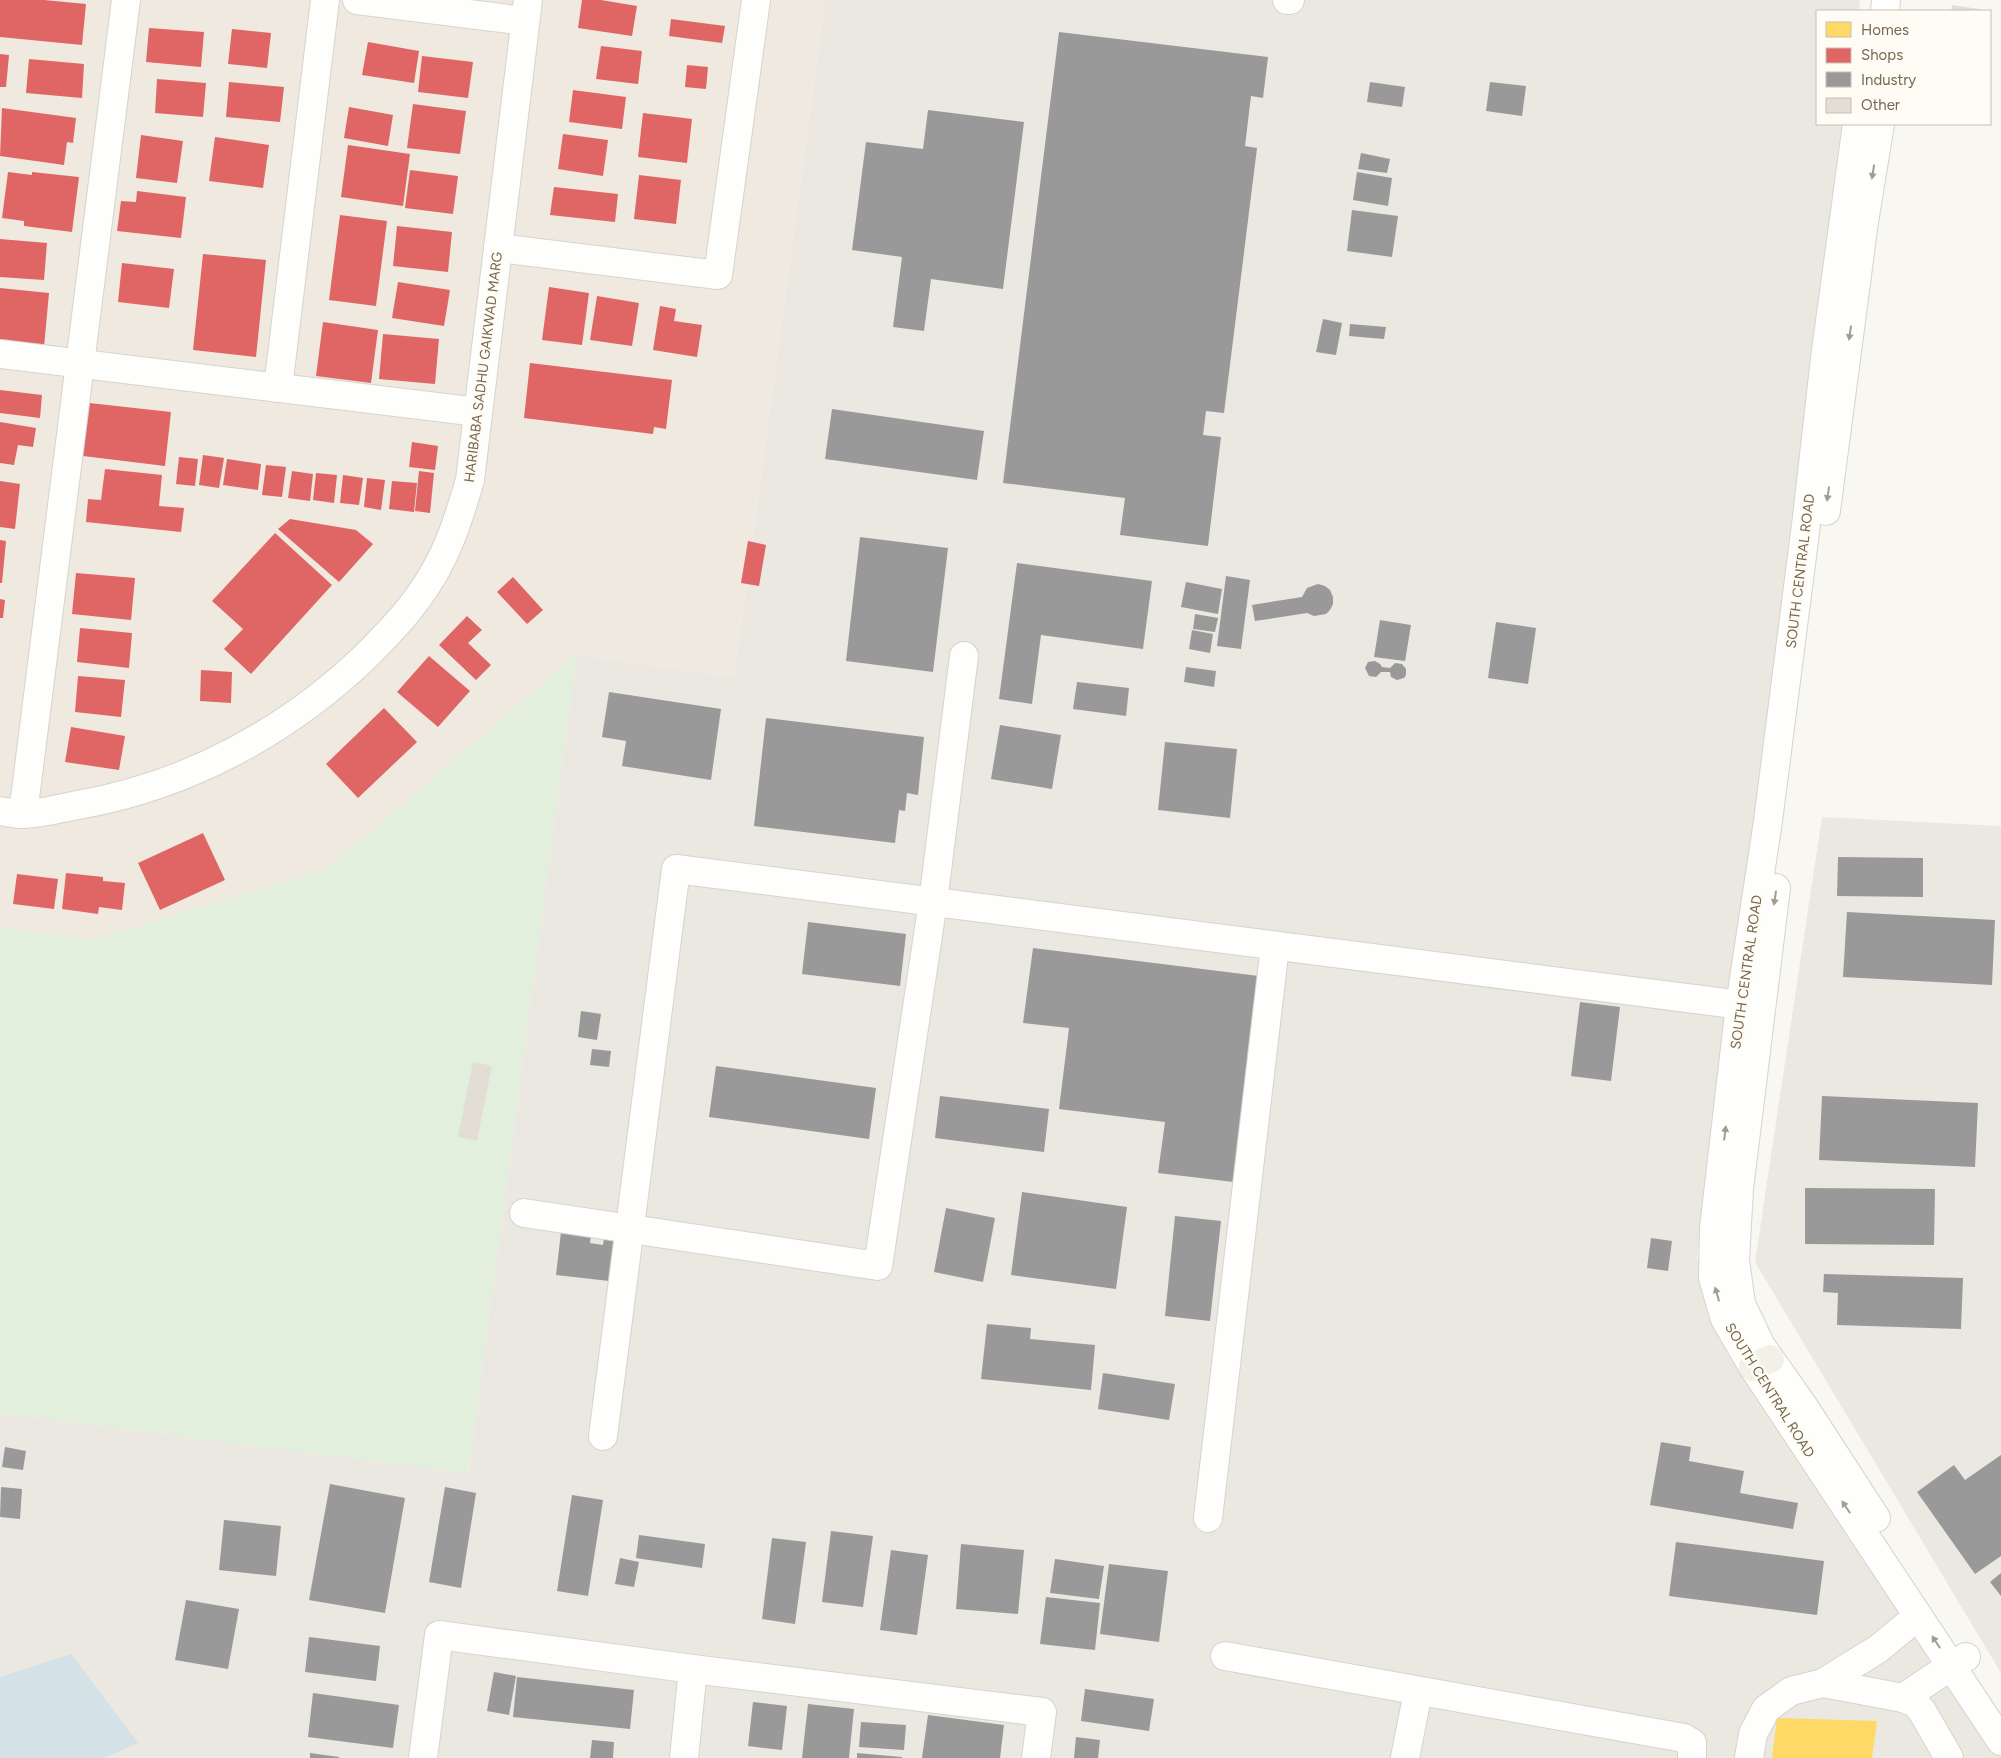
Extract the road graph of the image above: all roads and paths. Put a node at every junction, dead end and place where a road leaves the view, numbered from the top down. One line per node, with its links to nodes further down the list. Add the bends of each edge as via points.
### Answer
1 (126, 0): 10 (street)
2 (325, 0): 11 (street)
3 (357, 0): 5 (street)
4 (756, 0): 8 (street, via 718,275)
5 (527, 11): 8 (street, HARIBABA SADHU GAIKWAD MARG)
6 (1857, 125): 17 (street, SOUTH CENTRAL ROAD, via 1768,821)
7 (1880, 125): 17 (street, SOUTH CENTRAL ROAD, one-way to 17)
8 (498, 248): 12 (street, HARIBABA SADHU GAIKWAD MARG)
9 (0, 354): 10 (street)
10 (80, 364): 11 (street); 14 (street)
11 (278, 388): 12 (street)
12 (478, 412): 14 (street, HARIBABA SADHU GAIKWAD MARG, via 470,480 453,536 431,578 392,630 347,674 294,716 237,751 171,781 100,801)
13 (964, 656): 15 (street)
14 (12, 812)
15 (933, 902): 16 (street); 19 (street, via 878,1266); 19 (street, via 676,869)
16 (1275, 946): 17 (street); 22 (street)
17 (1750, 1006): 20 (street, SOUTH CENTRAL ROAD, via 1714,1228 1713,1278 1725,1320)
18 (524, 1213): 19 (street)
19 (629, 1229): 21 (street)
20 (1761, 1363): 23 (street, SOUTH CENTRAL ROAD, one-way to 20); 25 (street, SOUTH CENTRAL ROAD, via 1804,1408)
21 (603, 1436)
22 (1208, 1518)
23 (1918, 1616): 25 (street, SOUTH CENTRAL ROAD, one-way to 23); 27 (street, via 1878,1649)
24 (1225, 1656): 28 (street)
25 (1958, 1661): 29 (street); 30 (street, SOUTH CENTRAL ROAD); 31 (street, SOUTH CENTRAL ROAD)
26 (693, 1669): 32 (street, via 439,1635); 33 (street); 34 (street, via 1042,1712)
27 (1824, 1683): 29 (street); 37 (street, via 1791,1691 1766,1709 1753,1734)
28 (1418, 1692): 35 (street); 36 (street, via 1684,1738 1692,1743)
29 (1903, 1698): 38 (street, via 1915,1703 1922,1711)
30 (2001, 1711)
31 (2001, 1742)
32 (423, 1758)
33 (684, 1758)
34 (1036, 1758)
35 (1405, 1758)
36 (1692, 1758)
37 (1749, 1758)
38 (1948, 1758)

